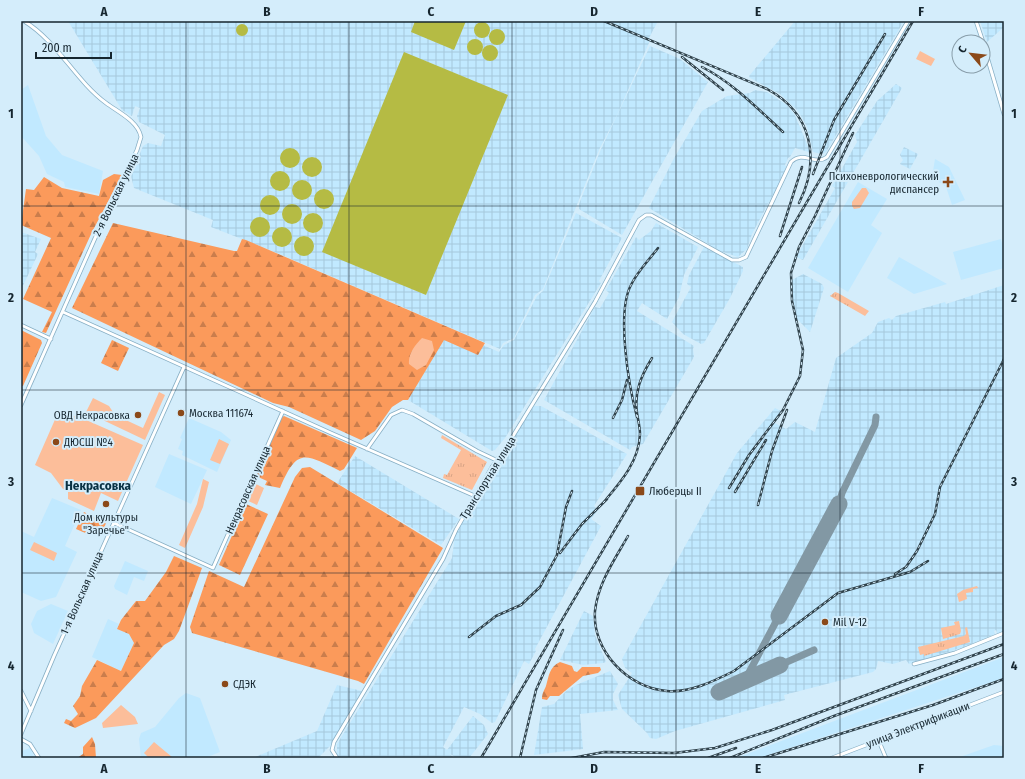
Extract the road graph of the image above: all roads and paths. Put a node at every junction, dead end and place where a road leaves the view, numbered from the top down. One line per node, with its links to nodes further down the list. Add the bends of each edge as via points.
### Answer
1 (24, 21): 7 (street, 2-я Вольская улица, via 43,35 87,86 135,126 141,137)
2 (908, 21): 14 (street, Транспортная улица, via 827,157 818,161 798,157 791,162 746,257 732,260 651,215 639,220 595,302)
3 (976, 21): 4 (street)
4 (980, 34)
5 (991, 70): 6 (street)
6 (1004, 114)
7 (63, 312): 9 (street, 2-я Вольская улица); 10 (street)
8 (21, 325): 9 (street)
9 (51, 339): 11 (street, 2-я Вольская улица)
10 (184, 367): 12 (street); 16 (street, 1-я Вольская улица)
11 (21, 405)
12 (283, 411): 13 (street); 16 (street, Некрасовская улица, via 213,568)
13 (368, 449): 14 (street, via 391,415 402,410); 15 (street)
14 (496, 460): 15 (street, Транспортная улица)
15 (475, 496): 26 (street, Транспортная улица, via 443,559 334,742 332,750)
16 (114, 523): 21 (street, 1-я Вольская улица)
17 (1004, 633): 18 (street, via 955,653)
18 (914, 664)
19 (21, 691): 21 (street)
20 (1004, 692): 24 (street, улица Электрификации)
21 (31, 711): 22 (street, 1-я Вольская улица)
22 (21, 734)
23 (21, 739): 25 (street, via 30,744)
24 (878, 739): 27 (street, улица Электрификации); 28 (street)
25 (39, 758)
26 (337, 758)
27 (832, 758)
28 (886, 758)

